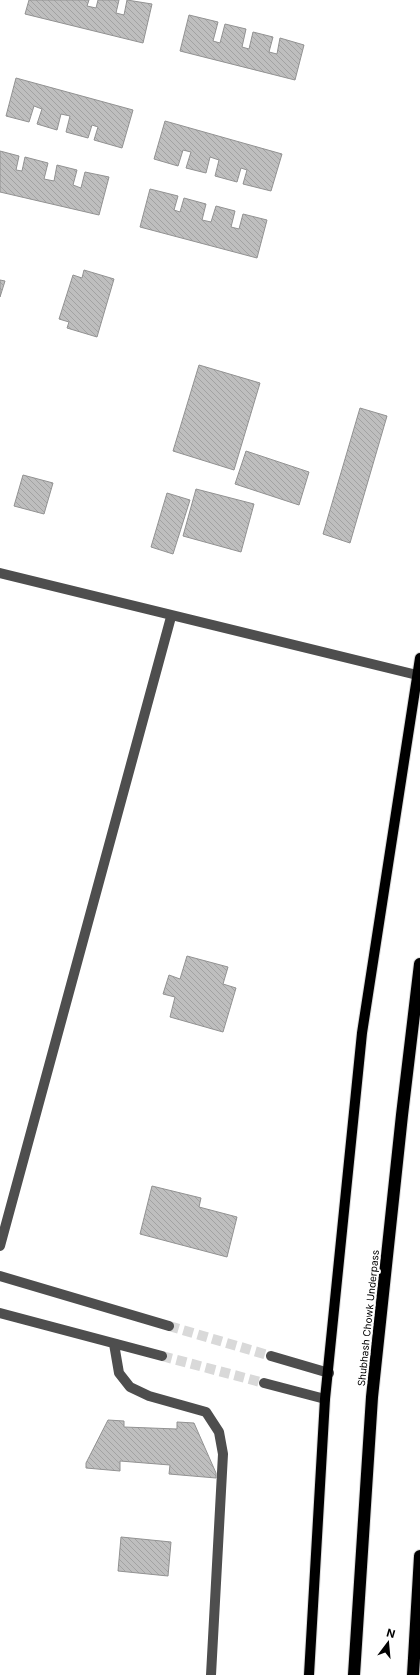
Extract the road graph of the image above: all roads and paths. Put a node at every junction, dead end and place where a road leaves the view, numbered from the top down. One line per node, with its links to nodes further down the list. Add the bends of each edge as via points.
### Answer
1 (0, 573): 2 (street)
2 (171, 616): 4 (street); 6 (street)
3 (420, 658): 4 (main road)
4 (417, 675): 13 (main road, via 362,1034)
5 (420, 964): 19 (highway, Shubhash Chowk Underpass, via 372,1397)
6 (0, 1246)
7 (0, 1276): 9 (street)
8 (0, 1313): 10 (street)
9 (169, 1326)
10 (114, 1344): 11 (street); 17 (street, via 119,1373 130,1387 149,1396 206,1412 219,1432 223,1454)
11 (162, 1356)
12 (271, 1356): 13 (street)
13 (328, 1373): 15 (main road)
14 (264, 1383): 15 (street)
15 (325, 1399): 18 (main road)
16 (420, 1556): 20 (highway)
17 (212, 1675)
18 (309, 1675)
19 (354, 1675)
20 (413, 1675)

